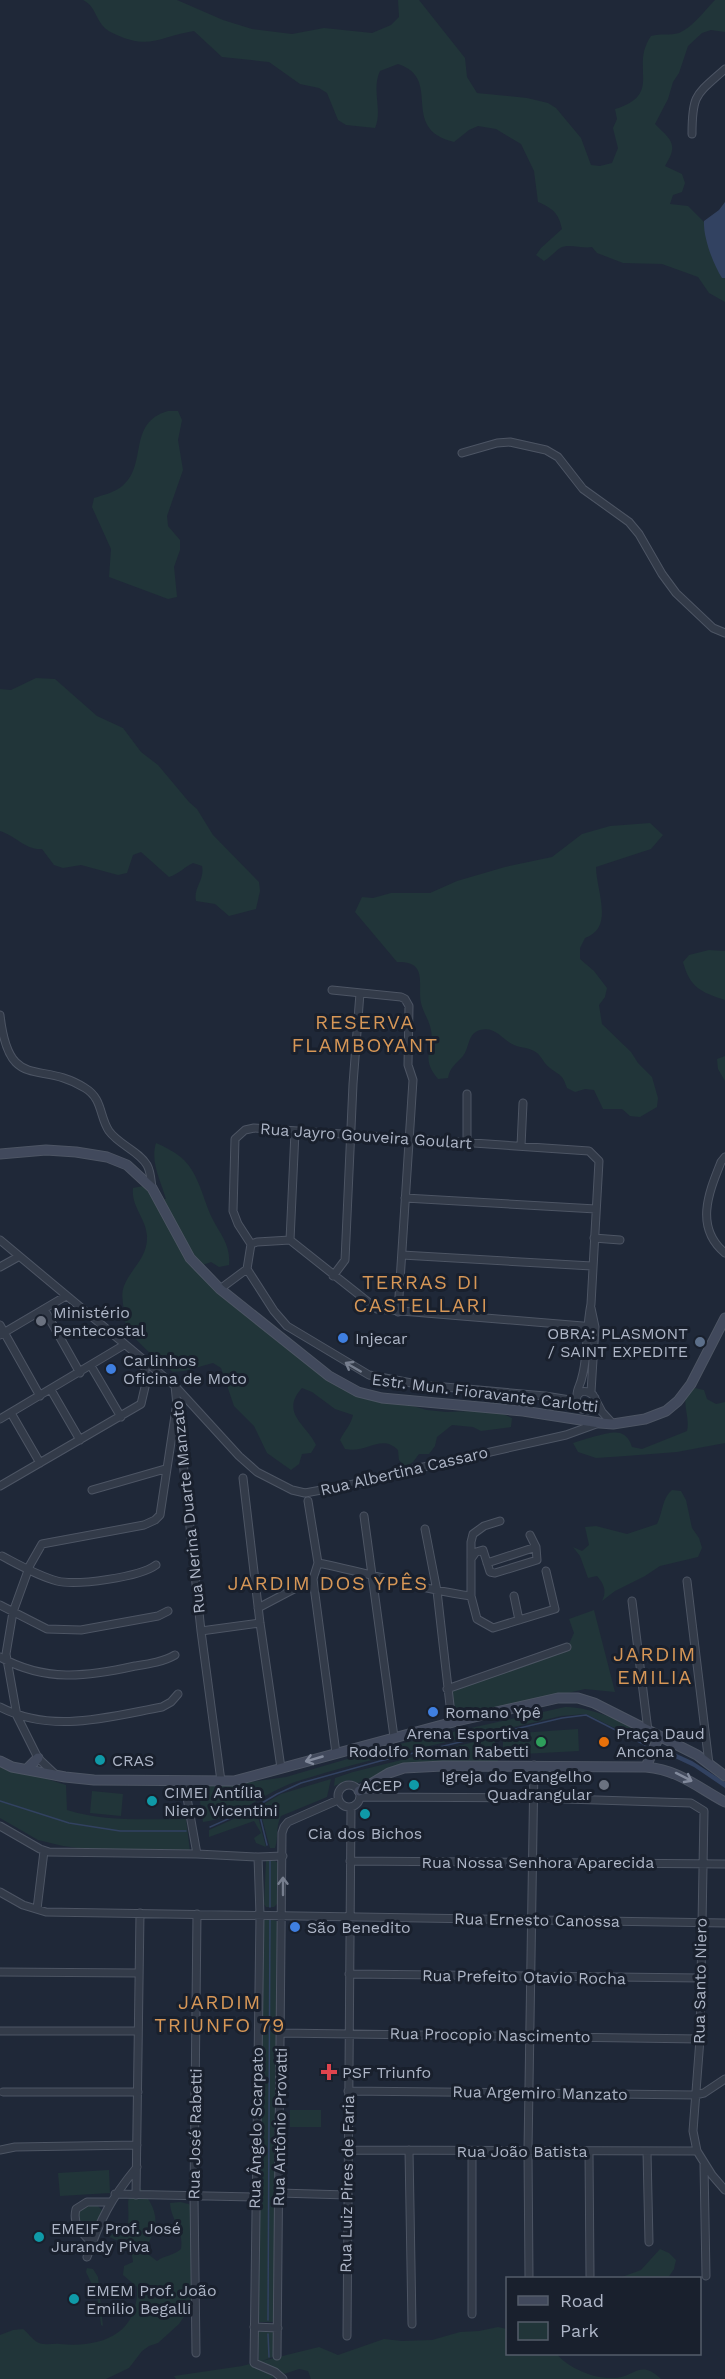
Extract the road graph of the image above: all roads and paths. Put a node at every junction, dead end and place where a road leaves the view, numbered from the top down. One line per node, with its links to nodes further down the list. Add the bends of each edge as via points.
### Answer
1 (725, 69): 2 (street, via 697,95 692,106)
2 (692, 134)
3 (462, 453): 4 (street, via 510,442 558,456 583,489 629,522 676,593 713,628)
4 (725, 633)
5 (332, 990): 6 (street)
6 (360, 993): 11 (street); 12 (street, via 401,997 407,1002 408,1065 413,1080)
7 (0, 1015): 17 (street, via 5,1045 12,1058 23,1068 70,1080 93,1093 110,1133 147,1164)
8 (467, 1094): 13 (street)
9 (523, 1103): 14 (street)
10 (295, 1132): 11 (street, Rua Jayro Gouveira Goulart); 22 (street); 24 (street, Rua Jayro Gouveira Goulart, via 254,1128 239,1133 235,1139 233,1211)
11 (351, 1136): 12 (street, Rua Jayro Gouveira Goulart); 31 (street, via 345,1260)
12 (409, 1140): 13 (street, Rua Jayro Gouveira Goulart); 18 (street)
13 (467, 1143): 14 (street, Rua Jayro Gouveira Goulart)
14 (521, 1146): 19 (street, Rua Jayro Gouveira Goulart, via 589,1151 596,1156)
15 (0, 1155): 17 (street, Estr. Mun. Fioravante Carlotti, via 46,1150 107,1157 127,1164)
16 (725, 1158): 25 (street, via 705,1210 710,1229)
17 (152, 1188): 32 (street, Estr. Mun. Fioravante Carlotti, via 190,1258)
18 (405, 1198): 19 (street); 26 (street)
19 (596, 1209): 20 (street)
20 (594, 1238): 23 (street); 28 (street)
21 (0, 1240): 27 (street, Rua Nerina Duarte Manzato)
22 (290, 1240): 24 (street); 31 (street)
23 (620, 1240)
24 (251, 1244): 30 (street)
25 (725, 1253)
26 (402, 1255): 28 (street); 35 (street)
27 (18, 1257): 29 (street); 33 (street, Rua Nerina Duarte Manzato)
28 (592, 1266): 37 (street)
29 (0, 1267)
30 (247, 1269): 32 (street); 47 (street, one-way to 30, via 422,1385 369,1375 287,1326)
31 (333, 1276): 35 (street, via 377,1309)
32 (220, 1289): 52 (street, Estr. Mun. Fioravante Carlotti, via 329,1376 358,1392)
33 (66, 1296): 34 (street); 39 (street, Rua Nerina Duarte Manzato)
34 (44, 1310): 38 (street); 42 (street)
35 (398, 1312): 37 (street)
36 (725, 1318): 54 (street, Estr. Mun. Fioravante Carlotti, via 678,1401 666,1411 645,1419)
37 (591, 1327): 45 (street); 47 (street)
38 (1, 1331): 46 (street)
39 (123, 1345): 40 (street, Rua Nerina Duarte Manzato); 41 (street)
40 (145, 1362): 43 (street, Rua Nerina Duarte Manzato); 50 (street, via 144,1399)
41 (91, 1366): 42 (street); 50 (street)
42 (80, 1373): 44 (street)
43 (175, 1386): 48 (street, Rua Nerina Duarte Manzato); 53 (street, Rua Albertina Cassaro, via 257,1472 305,1493 566,1435)
44 (51, 1390): 46 (street); 55 (street)
45 (593, 1395): 47 (street, via 582,1391); 47 (street, via 594,1406 589,1410); 54 (street)
46 (40, 1396): 49 (street)
47 (577, 1401): 52 (street)
48 (176, 1409): 57 (street); 87 (street, Rua Nerina Duarte Manzato)
49 (10, 1413): 51 (street); 56 (street)
50 (121, 1417): 55 (street)
51 (0, 1419)
52 (578, 1420): 53 (street, Estr. Mun. Fioravante Carlotti)
53 (600, 1423): 54 (street, Estr. Mun. Fioravante Carlotti)
54 (613, 1424)
55 (80, 1440): 56 (street)
56 (40, 1463): 59 (street)
57 (165, 1469): 60 (street); 72 (street, via 162,1507 155,1520 42,1544)
58 (243, 1478): 82 (street)
59 (0, 1486)
60 (92, 1490)
61 (308, 1501): 69 (street)
62 (363, 1516): 74 (street)
63 (500, 1521): 68 (street, via 473,1534)
64 (425, 1529): 77 (street)
65 (530, 1535): 66 (street)
66 (536, 1547): 70 (street); 70 (street, via 537,1560 531,1563 495,1573 490,1572)
67 (2, 1556): 72 (street)
68 (471, 1559): 70 (street, via 483,1550); 78 (street)
69 (318, 1563): 74 (street); 75 (street)
70 (487, 1563)
71 (156, 1565): 72 (street, via 140,1573 75,1582 57,1581)
72 (29, 1569): 84 (street)
73 (546, 1571): 85 (street, via 555,1609)
74 (371, 1574): 77 (street); 98 (street)
75 (313, 1579): 82 (street); 99 (street)
76 (687, 1581): 102 (street)
77 (437, 1591): 78 (street); 91 (street)
78 (471, 1596): 85 (street, via 477,1619 487,1625 493,1628)
79 (514, 1596): 85 (street)
80 (632, 1601): 96 (street)
81 (0, 1605): 84 (street)
82 (258, 1608): 86 (street)
83 (168, 1611): 84 (street, via 81,1630 47,1629)
84 (13, 1612): 90 (street)
85 (519, 1620)
86 (260, 1623): 87 (street); 105 (street)
87 (201, 1630): 110 (street, Rua Nerina Duarte Manzato)
88 (567, 1647): 91 (street)
89 (175, 1655): 90 (street, via 101,1673 57,1676 30,1671)
90 (4, 1659): 94 (street)
91 (447, 1689): 95 (street)
92 (178, 1694): 94 (street, via 162,1707 83,1722)
93 (0, 1707): 94 (street)
94 (17, 1716): 100 (street)
95 (452, 1723): 96 (street, via 558,1698 578,1698); 98 (street)
96 (648, 1731): 97 (street)
97 (659, 1736): 102 (street); 104 (street)
98 (394, 1737): 99 (street)
99 (336, 1753): 105 (street, one-way to 105)
100 (38, 1758): 106 (street); 107 (street)
101 (0, 1761): 106 (street)
102 (709, 1764): 108 (street)
103 (534, 1765): 104 (street); 111 (street, via 404,1768 389,1773); 112 (street)
104 (646, 1767): 114 (street, one-way to 114, via 683,1776)
105 (281, 1768): 110 (street)
106 (27, 1769): 107 (street)
107 (57, 1776): 109 (street)
108 (725, 1776)
109 (184, 1781): 110 (street); 118 (street)
110 (221, 1781)
111 (360, 1794): 112 (street); 113 (street, via 355,1785 344,1785); 115 (street, via 357,1804)
112 (534, 1798): 122 (street); 123 (street, Rua Santo Niero, via 692,1803 704,1811)
113 (338, 1800): 115 (street); 119 (street, Rua Antônio Provatti, via 288,1822 284,1827)
114 (721, 1800)
115 (351, 1807): 121 (street, Rua Luiz Pires de Faria)
116 (0, 1826): 117 (street)
117 (44, 1851): 118 (street); 126 (street)
118 (198, 1854): 120 (street)
119 (283, 1856): 120 (street); 130 (street, Rua Antônio Provatti, one-way to 119)
120 (258, 1857): 129 (street, Rua Ângelo Scarpato)
121 (350, 1861): 122 (street, Rua Nossa Senhora Aparecida); 131 (street, Rua Luiz Pires de Faria)
122 (533, 1862): 123 (street, Rua Nossa Senhora Aparecida); 132 (street)
123 (704, 1862): 124 (street, Rua Nossa Senhora Aparecida); 133 (street, Rua Santo Niero)
124 (725, 1864)
125 (0, 1892): 126 (street, Rua Ernesto Canossa)
126 (37, 1909): 127 (street, Rua Ernesto Canossa)
127 (140, 1913): 128 (street, Rua Ernesto Canossa); 136 (street)
128 (197, 1914): 129 (street, Rua Ernesto Canossa); 168 (street, Rua José Rabetti)
129 (260, 1915): 130 (street, Rua Ernesto Canossa); 169 (street, Rua Ângelo Scarpato)
130 (282, 1916): 131 (street, Rua Ernesto Canossa); 142 (street, Rua Antônio Provatti)
131 (350, 1917): 132 (street, Rua Ernesto Canossa); 137 (street, Rua Luiz Pires de Faria)
132 (532, 1920): 133 (street, Rua Ernesto Canossa); 138 (street)
133 (701, 1923): 134 (street, Rua Ernesto Canossa); 139 (street, Rua Santo Niero)
134 (725, 1923)
135 (0, 1972): 136 (street)
136 (139, 1973): 141 (street)
137 (349, 1974): 138 (street, Rua Prefeito Otavio Rocha); 143 (street, Rua Luiz Pires de Faria)
138 (531, 1978): 139 (street, Rua Prefeito Otavio Rocha); 144 (street)
139 (700, 1978): 145 (street, Rua Santo Niero)
140 (0, 2031): 141 (street)
141 (138, 2031): 149 (street)
142 (280, 2033): 143 (street, Rua Procopio Nascimento); 164 (street, Rua Antônio Provatti)
143 (349, 2033): 144 (street, Rua Procopio Nascimento); 147 (street, Rua Luiz Pires de Faria)
144 (530, 2035): 145 (street, Rua Procopio Nascimento); 150 (street)
145 (700, 2039): 151 (street, Rua Santo Niero)
146 (725, 2079): 151 (street)
147 (348, 2091): 150 (street, Rua Argemiro Manzato); 154 (street, Rua Luiz Pires de Faria)
148 (3, 2092): 149 (street)
149 (138, 2092): 152 (street)
150 (529, 2093): 151 (street, Rua Argemiro Manzato); 157 (street)
151 (695, 2095): 159 (street, Rua Santo Niero, via 693,2131)
152 (137, 2145): 153 (street); 162 (street)
153 (0, 2150)
154 (347, 2150): 155 (street, Rua João Batista); 167 (street, Rua Luiz Pires de Faria)
155 (409, 2150): 156 (street, Rua João Batista); 178 (street)
156 (472, 2151): 157 (street, Rua João Batista); 177 (street)
157 (528, 2151): 158 (street, Rua João Batista); 176 (street)
158 (589, 2151): 160 (street, Rua João Batista); 174 (street)
159 (697, 2151): 160 (street, Rua João Batista); 161 (street)
160 (647, 2152): 171 (street)
161 (704, 2163): 163 (street); 175 (street)
162 (137, 2167): 165 (street); 166 (street)
163 (725, 2190)
164 (279, 2193): 167 (street); 180 (street, Rua Antônio Provatti)
165 (115, 2194): 166 (street); 170 (street)
166 (136, 2194): 168 (street)
167 (347, 2195): 181 (street, Rua Luiz Pires de Faria)
168 (194, 2196): 169 (street); 182 (street, Rua José Rabetti)
169 (254, 2197): 179 (street, Rua Ângelo Scarpato)
170 (111, 2202): 172 (street); 172 (street, via 87,2202 76,2210 75,2224)
171 (649, 2242)
172 (92, 2244): 173 (street)
173 (87, 2258)
174 (590, 2276)
175 (706, 2276)
176 (529, 2277)
177 (472, 2314)
178 (412, 2324)
179 (254, 2327): 180 (street); 184 (street, Rua Ângelo Scarpato, via 254,2363)
180 (278, 2328): 183 (street, Rua Antônio Provatti)
181 (346, 2336)
182 (196, 2353)
183 (277, 2356)
184 (283, 2379)

